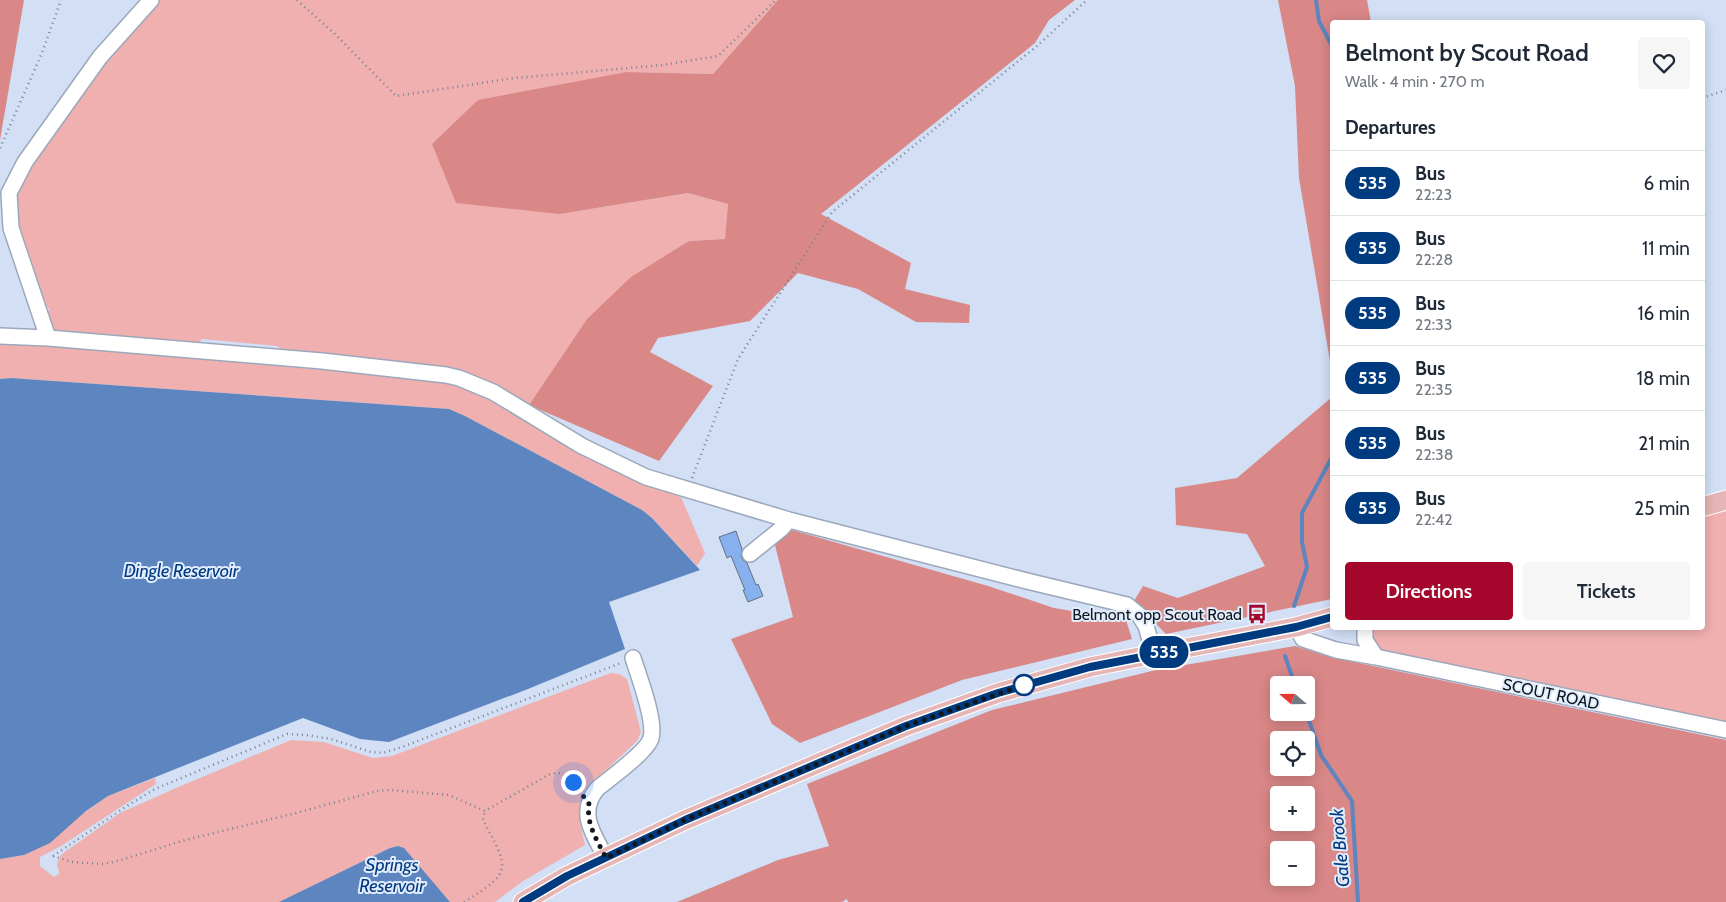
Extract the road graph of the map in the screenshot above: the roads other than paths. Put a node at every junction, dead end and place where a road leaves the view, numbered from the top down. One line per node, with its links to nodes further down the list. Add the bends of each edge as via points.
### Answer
1 (151, 0): 3 (street, via 100,57 25,162 9,193 11,228)
2 (0, 336): 3 (street)
3 (48, 338): 6 (street, via 322,361 452,377 493,392 582,446 646,477)
4 (1726, 500): 5 (main road)
5 (1705, 506)
6 (789, 520): 7 (street); 11 (street, via 1127,605 1146,626)
7 (750, 554)
8 (1330, 618): 9 (main road)
9 (1296, 627): 11 (main road); 12 (street, SCOUT ROAD, via 1304,639 1336,650)
10 (1365, 630): 12 (street, via 1365,640)
11 (1154, 654): 15 (main road, via 1090,667 998,693 906,726 685,820)
12 (1376, 657): 14 (street, SCOUT ROAD)
13 (633, 658): 15 (street, via 650,714 651,740 591,796 587,813 589,824)
14 (1726, 730)
15 (606, 858): 16 (main road)
16 (523, 902)

